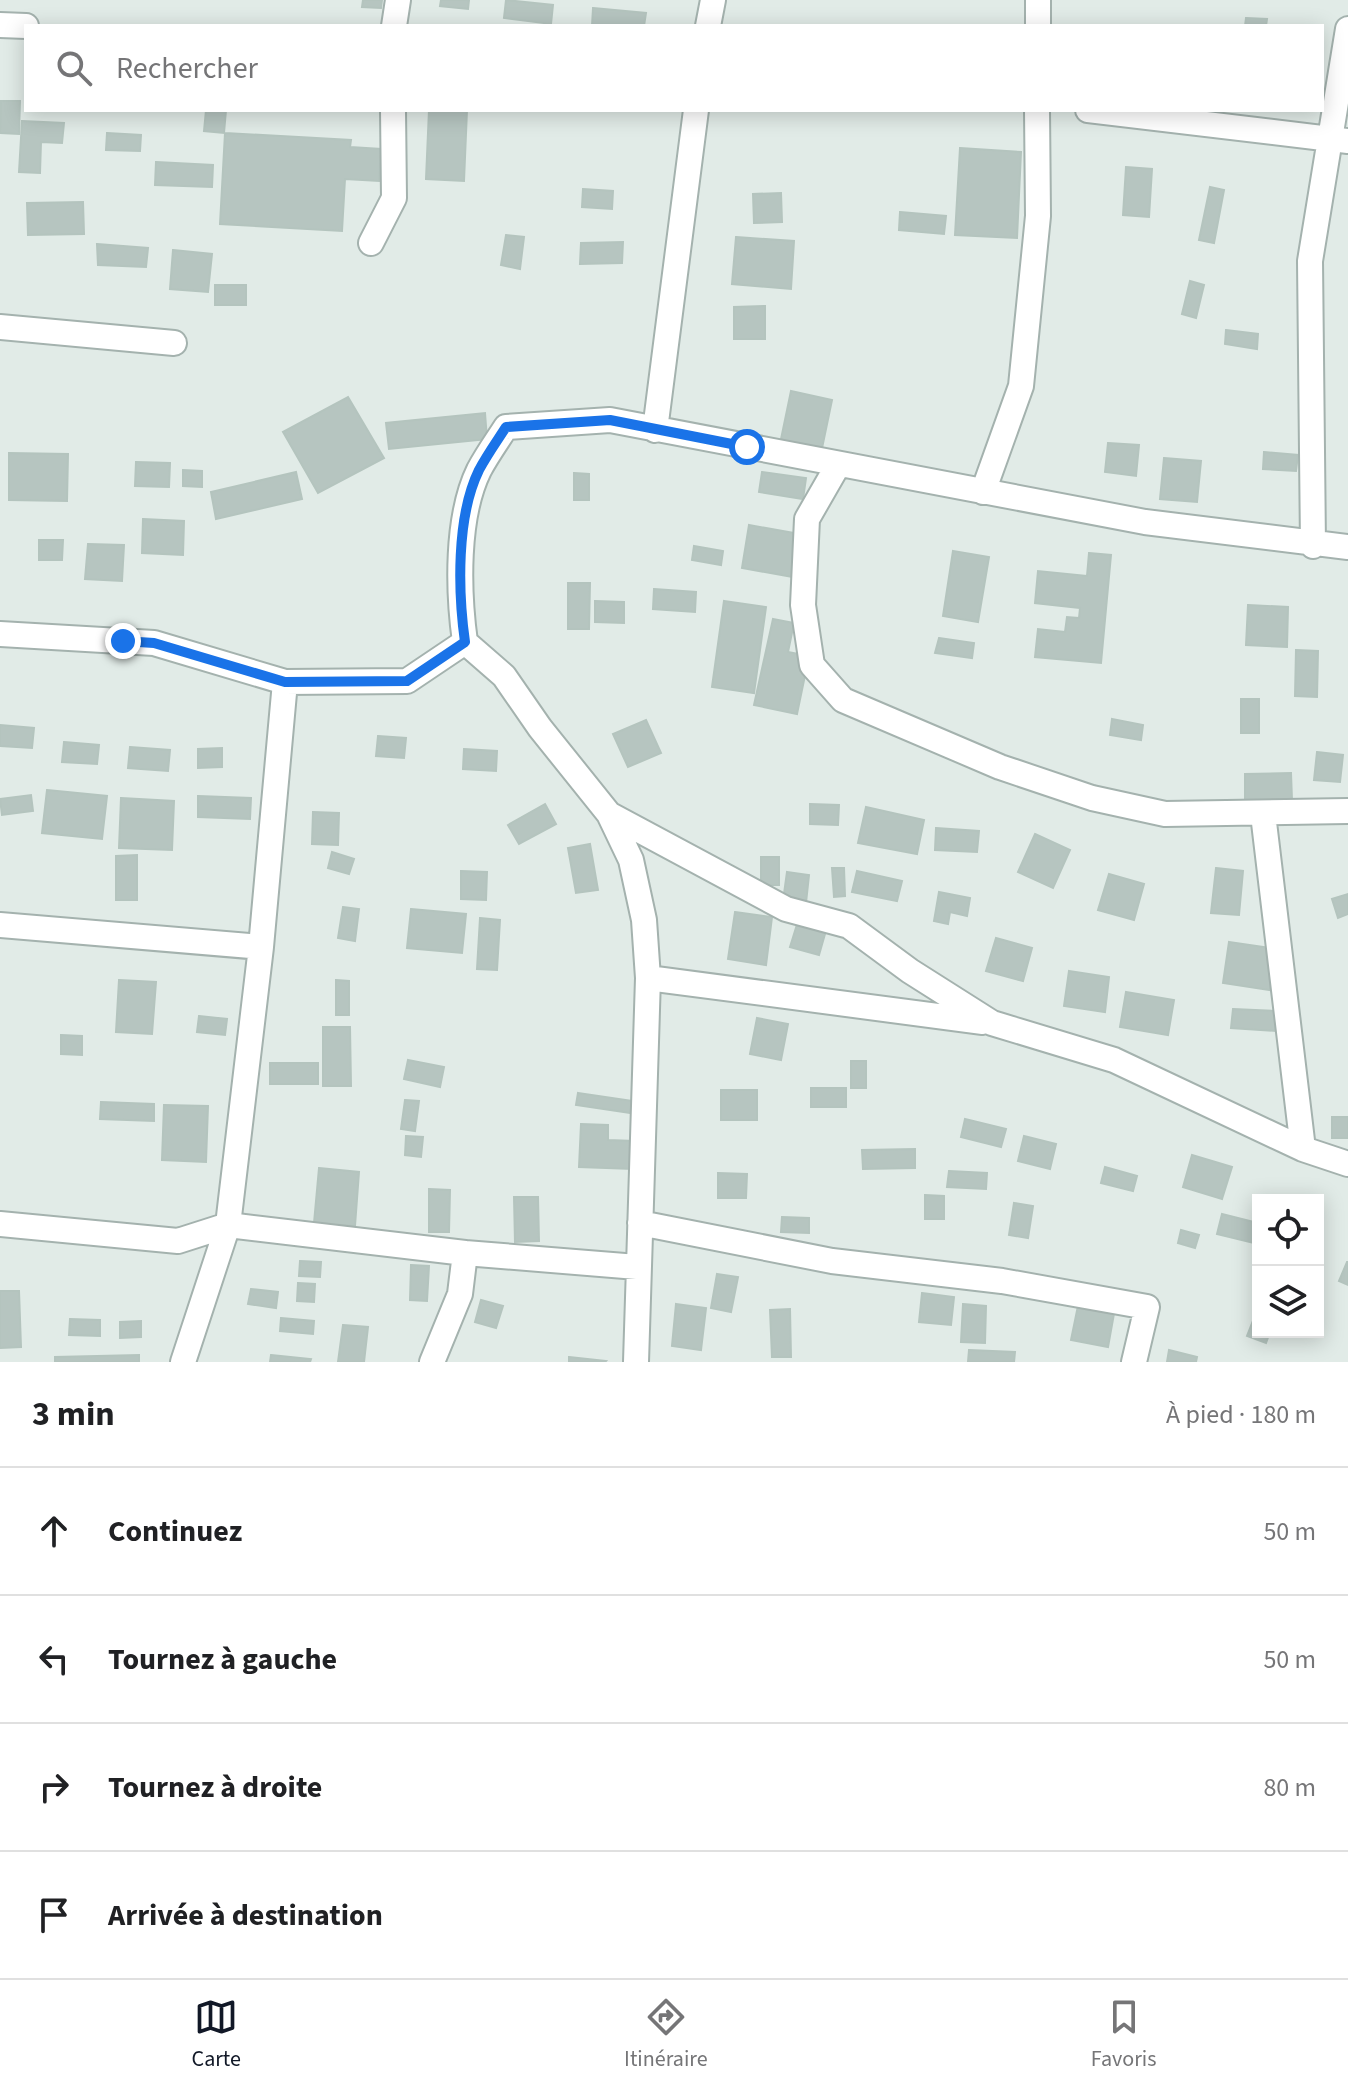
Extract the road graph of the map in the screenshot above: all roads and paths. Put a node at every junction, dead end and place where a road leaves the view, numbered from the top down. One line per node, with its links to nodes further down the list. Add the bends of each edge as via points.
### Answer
1 (398, 0): 4 (street)
2 (713, 0): 5 (street)
3 (1038, 0): 6 (street)
4 (394, 24)
5 (708, 24)
6 (1038, 24)
7 (0, 25): 8 (street)
8 (24, 26)
9 (1348, 29): 14 (street)
10 (393, 112): 15 (street, via 394,198)
11 (696, 112): 18 (street)
12 (1037, 112): 20 (street, via 1038,216 1021,386)
13 (1105, 112): 14 (street)
14 (1338, 140): 21 (street, via 1310,261)
15 (371, 243)
16 (0, 327): 17 (street)
17 (174, 343)
18 (655, 430): 19 (street); 24 (street, via 610,420 506,427 478,472 465,523 458,594)
19 (838, 465): 20 (street); 28 (street, via 807,519 803,605 812,665 843,700 1000,767 1092,798 1165,814)
20 (983, 492): 21 (street)
21 (1313, 546): 22 (street)
22 (1348, 547)
23 (0, 634): 25 (street, via 154,643)
24 (465, 642): 25 (street, via 407,681); 27 (street, via 504,676)
25 (285, 682): 30 (street)
26 (1348, 811): 28 (street)
27 (609, 814): 31 (street, via 631,860 644,920); 32 (street, via 786,909 849,926)
28 (1263, 814): 33 (street)
29 (0, 925): 30 (street)
30 (261, 947): 37 (street)
31 (648, 978): 32 (street); 35 (street)
32 (992, 1023): 33 (street, via 1114,1060)
33 (1303, 1149): 34 (street)
34 (1348, 1164)
35 (640, 1223): 39 (street); 43 (street, via 832,1261 1002,1281 1147,1307)
36 (0, 1224): 37 (street, via 178,1241)
37 (228, 1225): 38 (street); 40 (street)
38 (465, 1253): 39 (street); 41 (street, via 460,1294)
39 (637, 1267): 42 (street)
40 (183, 1362)
41 (432, 1362)
42 (636, 1362)
43 (1134, 1362)

